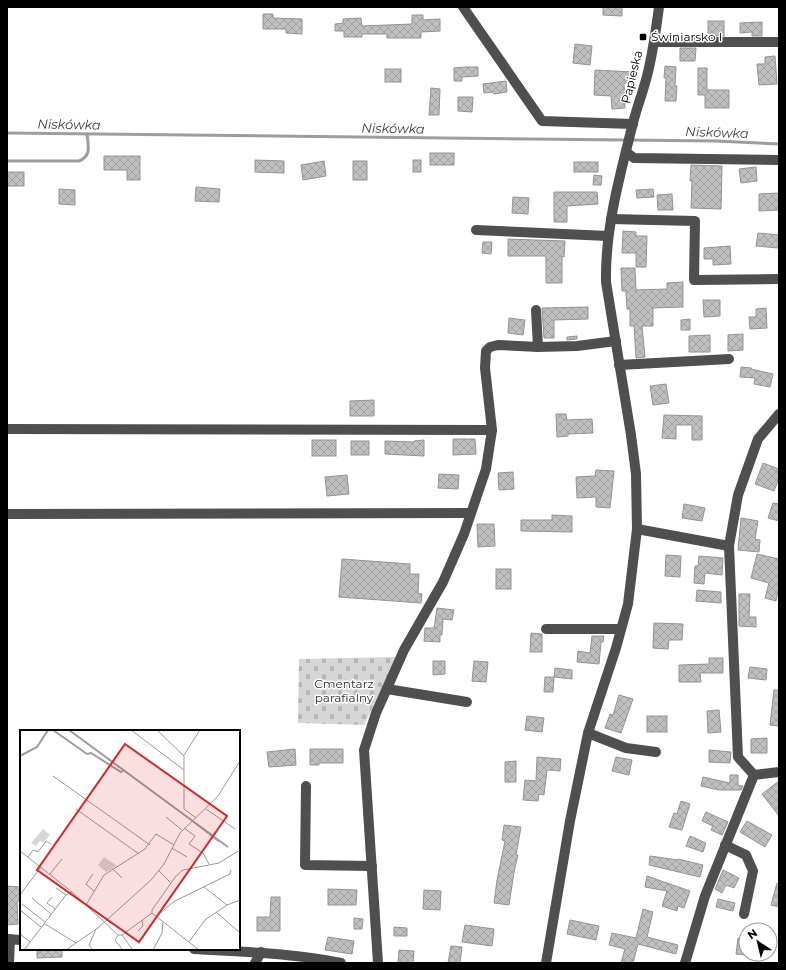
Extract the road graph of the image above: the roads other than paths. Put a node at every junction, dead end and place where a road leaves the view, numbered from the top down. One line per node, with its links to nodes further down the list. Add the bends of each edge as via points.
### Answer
1 (463, 7): 5 (street, via 542,121)
2 (659, 7): 3 (street, Papieska)
3 (654, 42): 4 (street); 5 (street, Papieska)
4 (779, 42)
5 (632, 127): 6 (street, Papieska)
6 (626, 150): 7 (street, via 634,158); 8 (street, Papieska)
7 (779, 160)
8 (611, 219): 10 (street, Papieska); 11 (street, via 695,221 694,280)
9 (476, 230): 10 (street)
10 (608, 236): 13 (street, Papieska, via 606,282)
11 (779, 279)
12 (536, 310): 14 (street)
13 (616, 341): 14 (street); 16 (street, Papieska)
14 (538, 347): 19 (street, via 498,345 486,351 484,368)
15 (728, 359): 16 (street)
16 (620, 365): 22 (street, Papieska, via 636,474)
17 (779, 414): 23 (street, via 758,439 738,495)
18 (7, 429): 19 (street)
19 (492, 430): 20 (street, via 486,469)
20 (471, 513): 21 (street); 26 (street, via 443,582 404,650)
21 (7, 514)
22 (637, 529): 23 (street); 25 (street, Papieska, via 628,604)
23 (729, 546): 31 (street, via 738,756)
24 (546, 629): 25 (street)
25 (621, 629): 28 (street, Papieska)
26 (387, 689): 27 (street); 34 (street, via 364,750)
27 (467, 702)
28 (588, 733): 29 (street, via 626,748); 44 (street, Papieska)
29 (656, 752)
30 (779, 772): 31 (street)
31 (754, 775): 33 (street)
32 (306, 786): 34 (street, via 305,865)
33 (725, 845): 35 (street, via 746,856 753,871); 45 (street, via 705,896)
34 (372, 866): 43 (street)
35 (744, 914)
36 (8, 939): 37 (street); 40 (street)
37 (20, 940)
38 (216, 950): 39 (street)
39 (260, 952): 41 (street); 42 (street)
40 (9, 963)
41 (255, 963)
42 (341, 963)
43 (378, 963)
44 (546, 963)
45 (685, 963)

